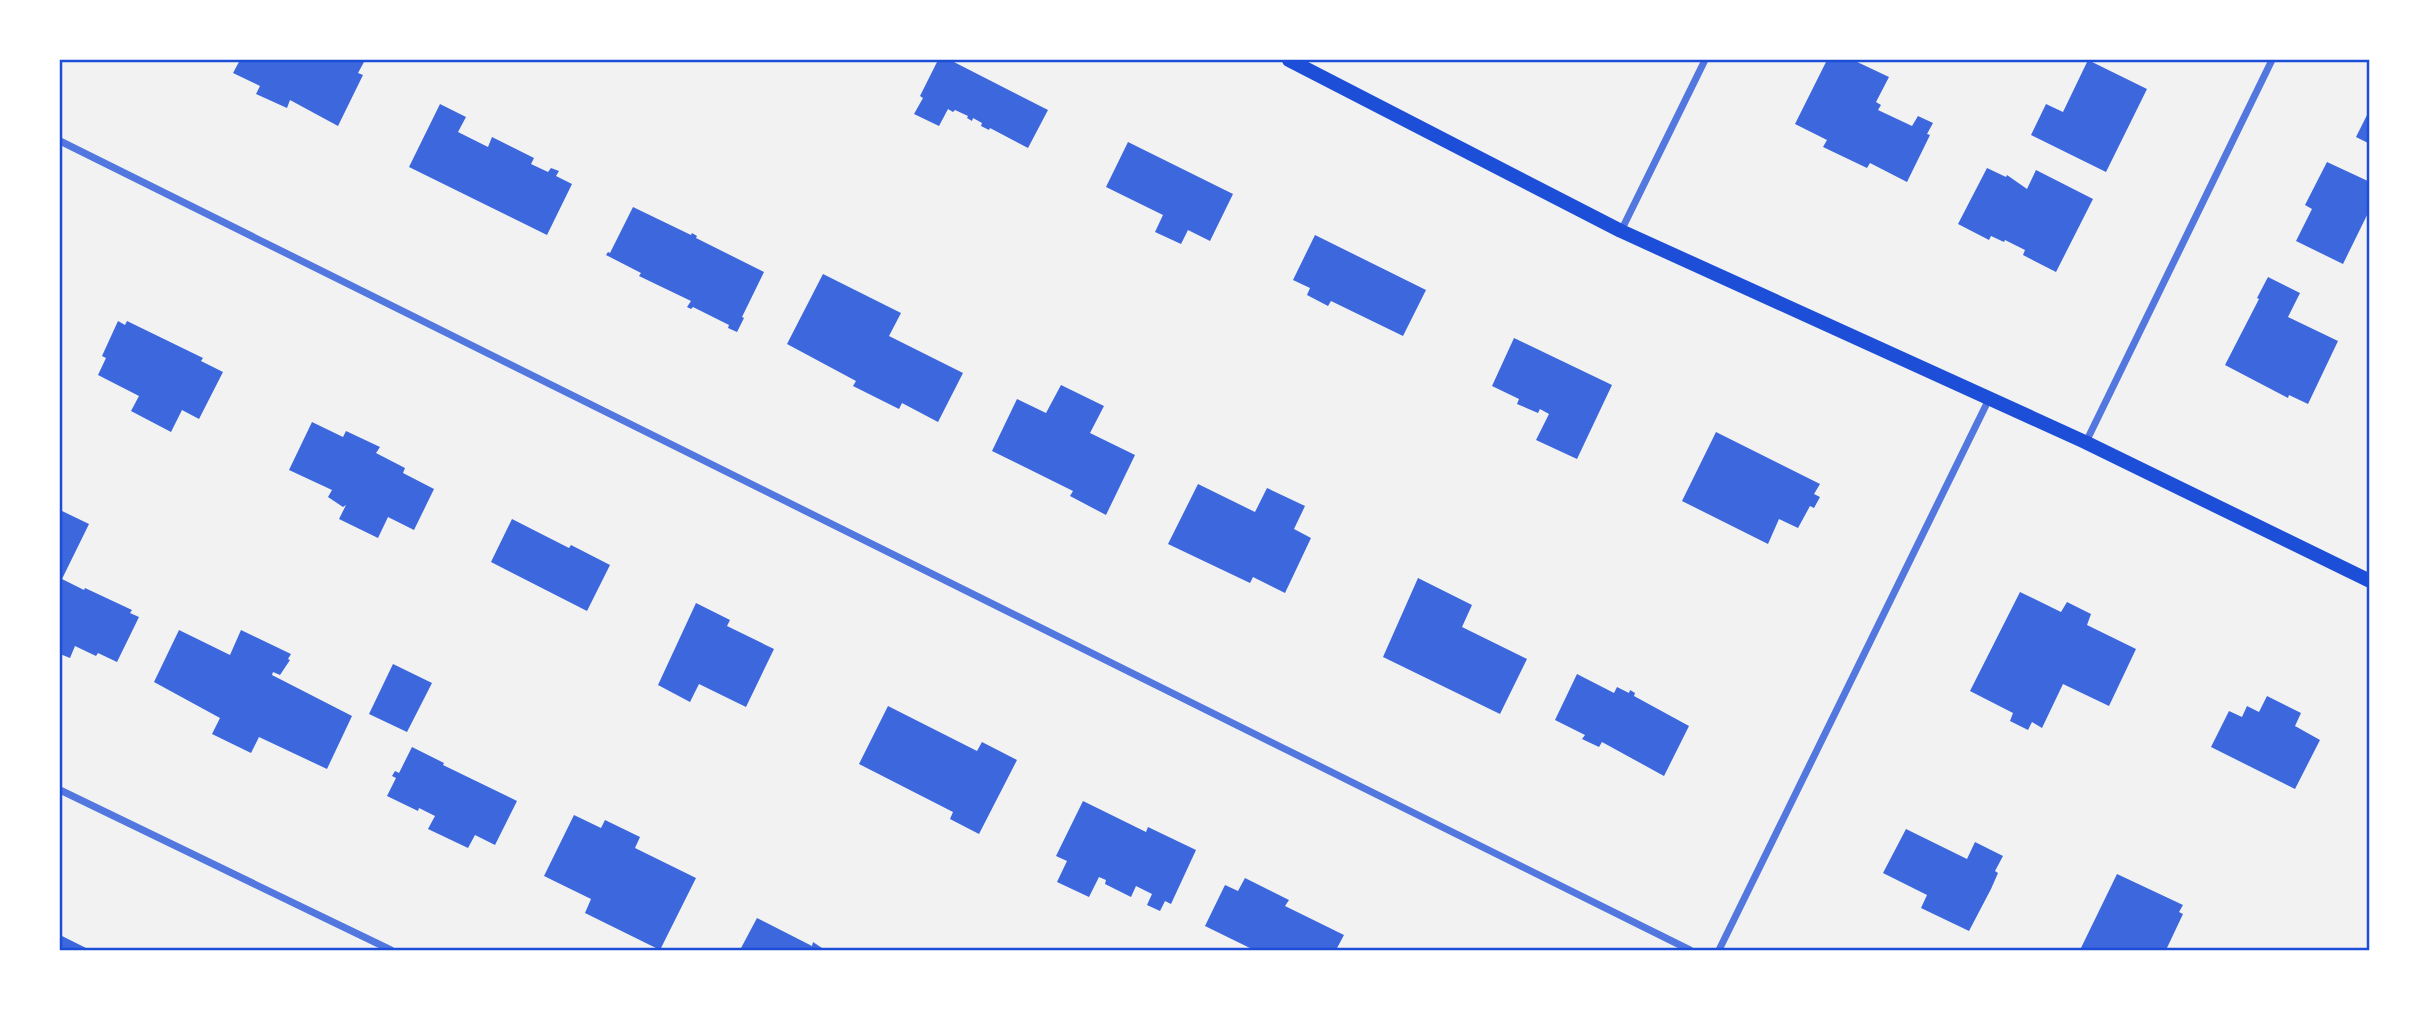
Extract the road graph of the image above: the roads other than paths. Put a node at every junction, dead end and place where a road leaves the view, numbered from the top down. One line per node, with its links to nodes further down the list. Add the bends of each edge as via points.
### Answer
1 (1289, 60): 5 (main road)
2 (1705, 60): 5 (street)
3 (2272, 60): 7 (street)
4 (60, 141): 11 (street)
5 (1621, 232): 6 (main road)
6 (1989, 399): 7 (main road); 12 (street)
7 (2085, 442): 8 (main road)
8 (2370, 581)
9 (60, 790): 10 (street)
10 (391, 950)
11 (1690, 950)
12 (1719, 950)

